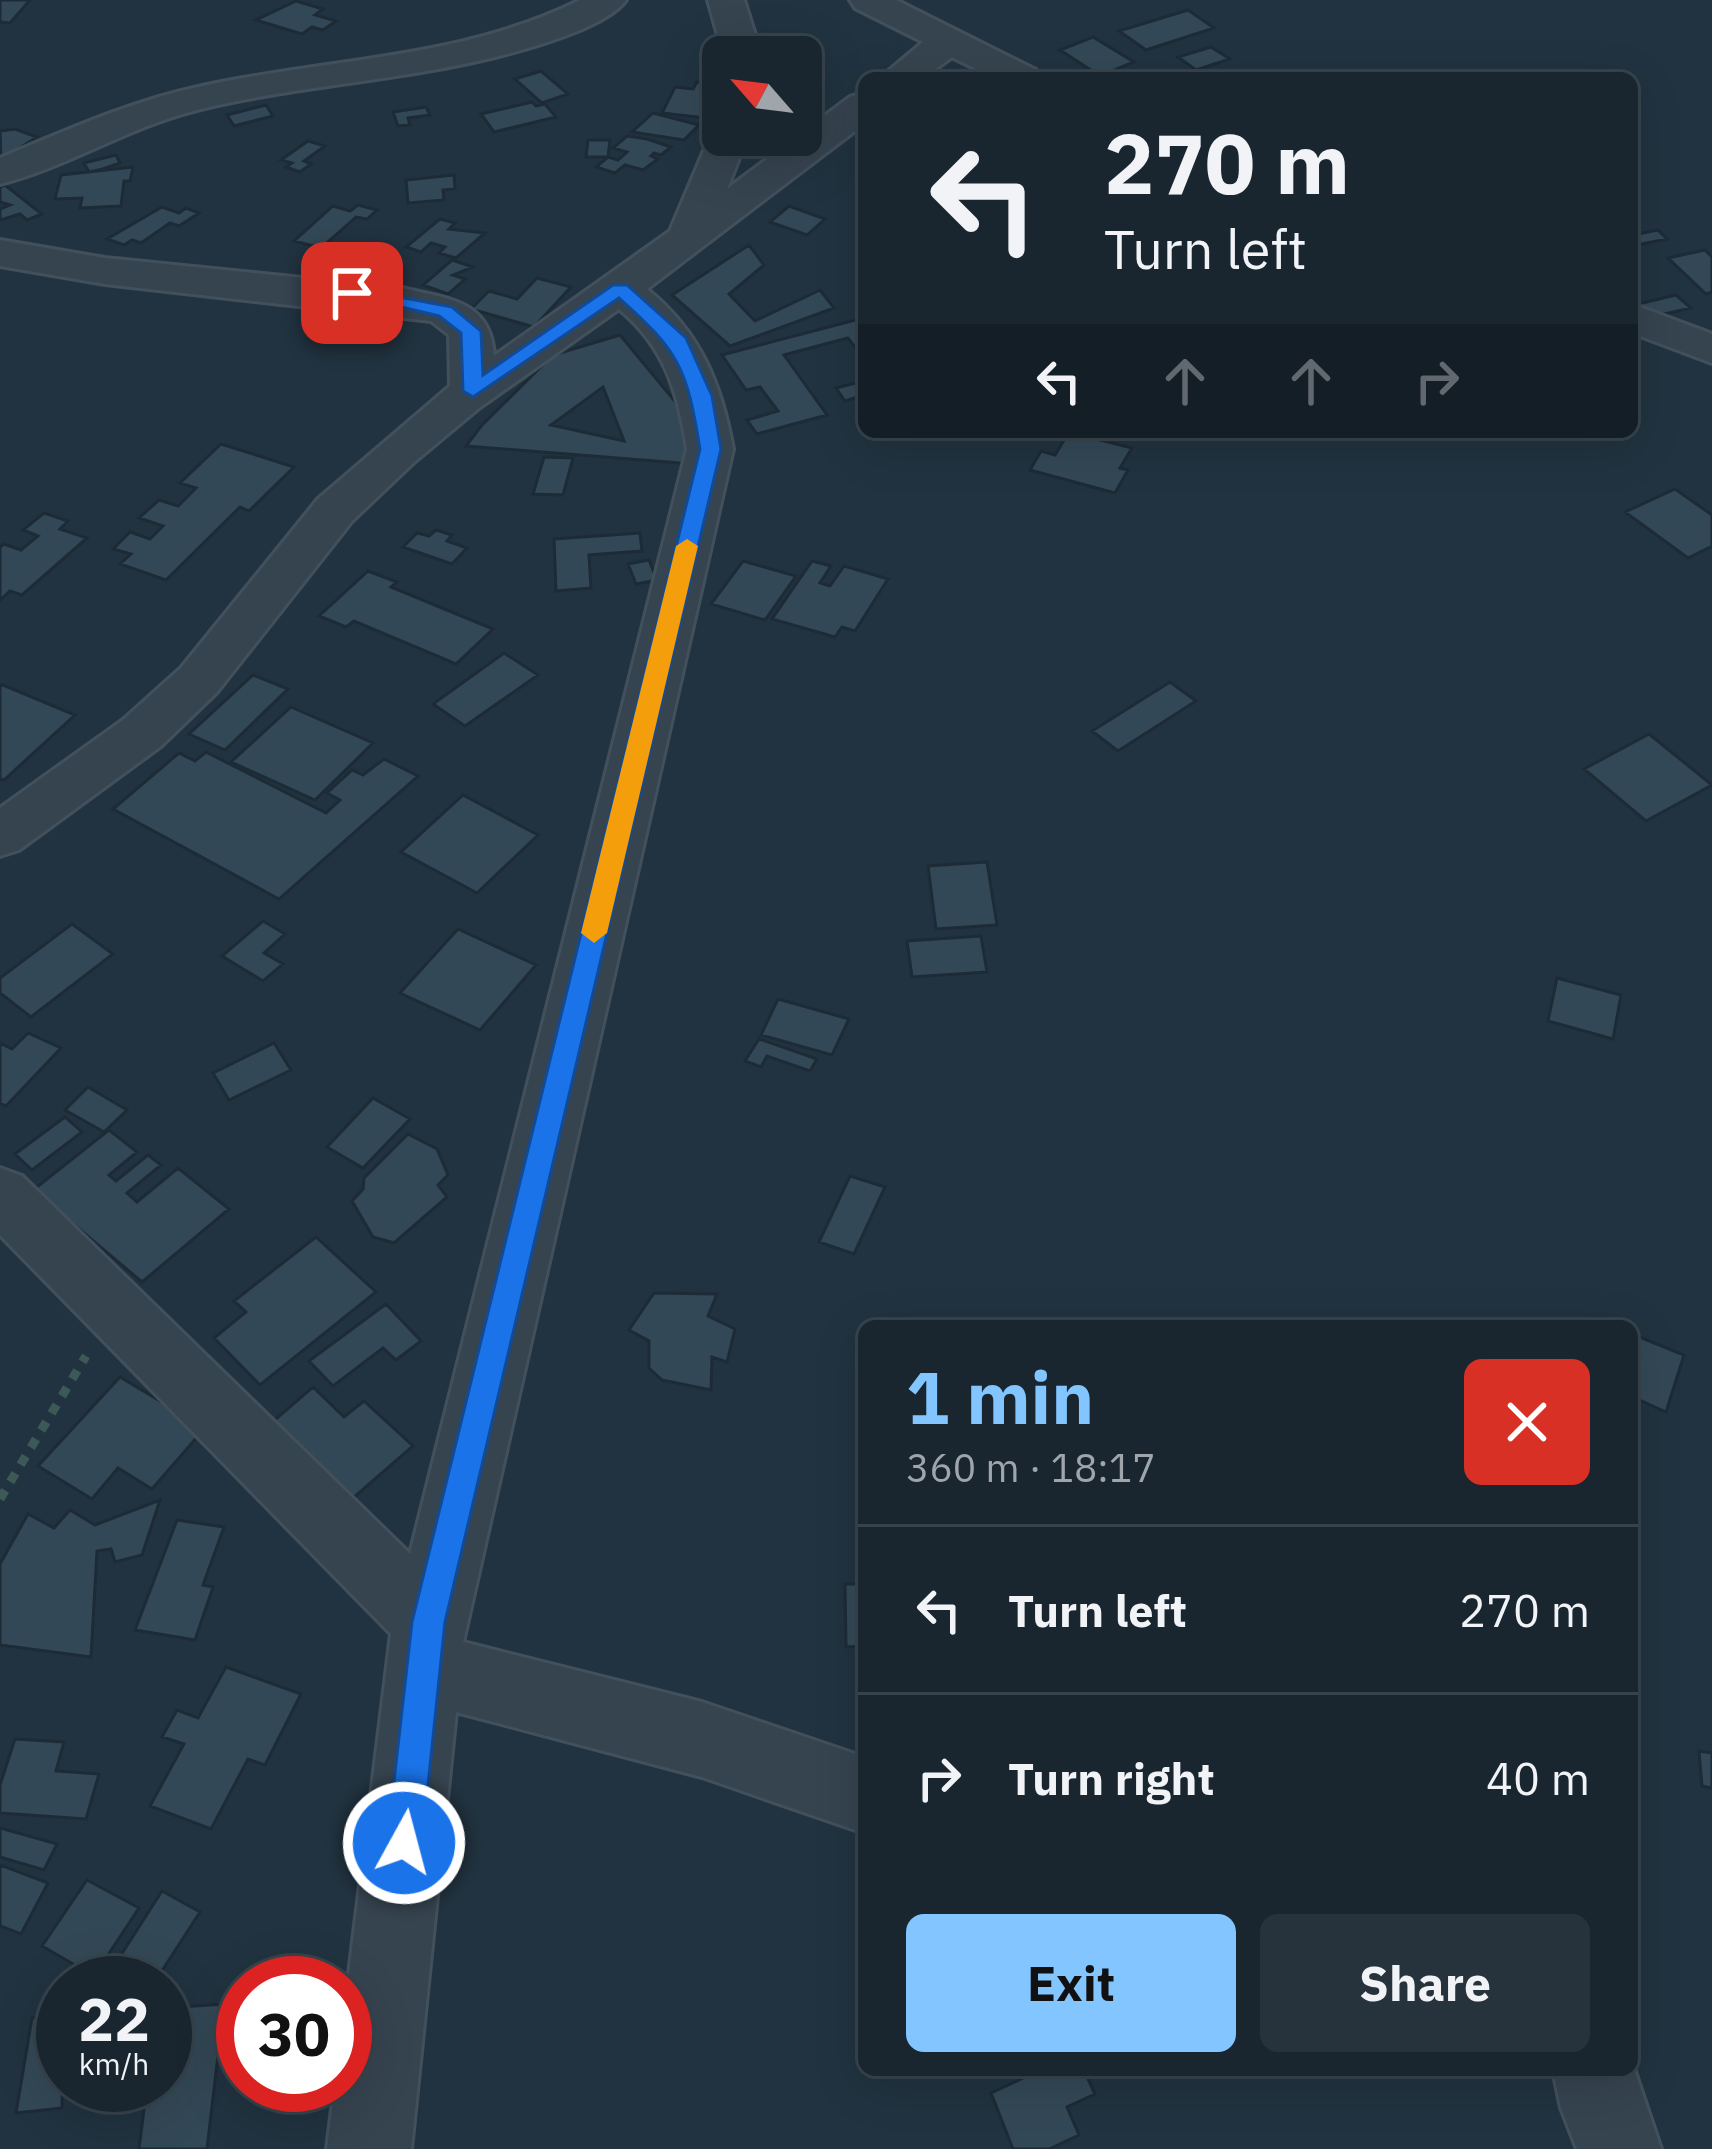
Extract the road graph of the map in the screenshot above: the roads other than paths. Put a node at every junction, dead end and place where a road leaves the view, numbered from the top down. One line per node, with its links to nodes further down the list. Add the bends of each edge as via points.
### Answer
1 (608, 0): 10 (street, via 531,37 139,114)
2 (726, 0): 4 (street)
3 (868, 0): 5 (street)
4 (737, 36)
5 (949, 41): 6 (street); 7 (street)
6 (907, 72)
7 (1011, 72)
8 (858, 109): 11 (street)
9 (720, 156): 11 (street)
10 (0, 172)
11 (689, 236): 13 (street)
12 (0, 253): 16 (street, via 446,311 471,331)
13 (620, 289): 16 (street); 19 (street, via 676,338 702,396 710,449)
14 (1638, 319): 15 (street)
15 (1712, 350)
16 (473, 391): 17 (street, via 335,510 199,680)
17 (0, 836)
18 (0, 1195): 19 (street, via 116,1308)
19 (426, 1645): 20 (street); 22 (street)
20 (858, 1794)
21 (1595, 2076): 23 (street)
22 (369, 2149)
23 (1619, 2149)

